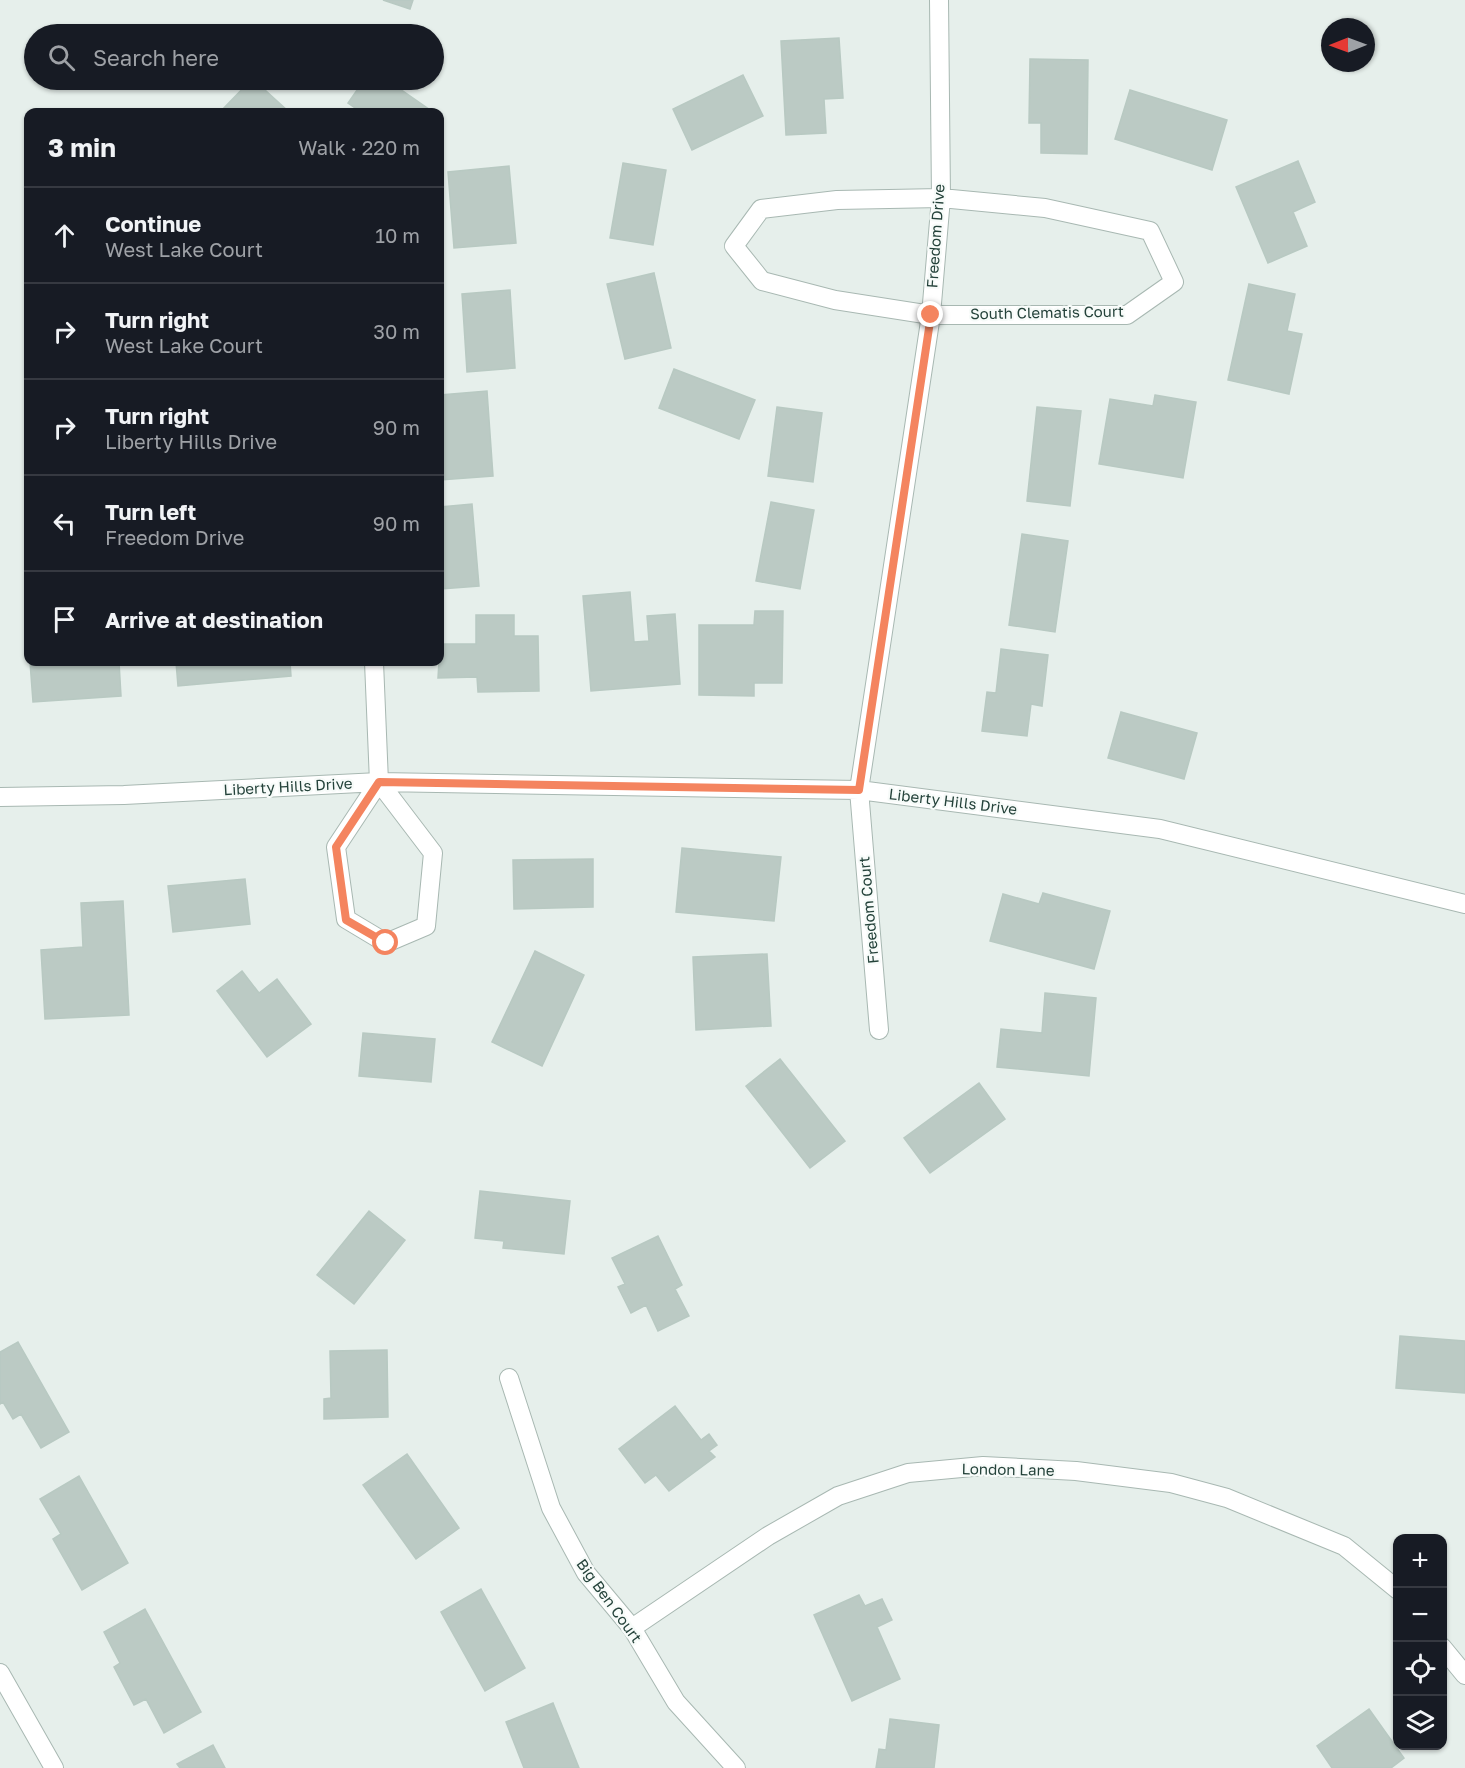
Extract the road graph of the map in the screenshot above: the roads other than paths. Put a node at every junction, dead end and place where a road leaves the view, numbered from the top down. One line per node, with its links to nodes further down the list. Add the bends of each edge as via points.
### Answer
1 (939, 0): 2 (street, Freedom Drive)
2 (941, 198): 3 (street, Freedom Drive); 3 (street, via 837,200 761,209 734,246 762,281 835,300); 3 (street, South Clematis Court, via 1045,208 1150,231 1174,282 1127,315)
3 (931, 315): 6 (street, Freedom Drive)
4 (374, 666): 5 (street)
5 (379, 782): 5 (street, via 336,847 346,920 386,943 426,926 433,853); 6 (street, Liberty Hills Drive); 7 (street, Liberty Hills Drive)
6 (859, 790): 8 (street, Liberty Hills Drive, via 1160,829); 9 (street, Freedom Court)
7 (0, 797)
8 (1465, 904)
9 (879, 1030)
10 (509, 1378): 12 (street, Big Ben Court, via 551,1508 585,1573)
11 (1396, 1588): 12 (street, London Lane, via 1344,1546 1227,1498 1171,1483 1076,1471 983,1466 908,1473 838,1496 768,1536)
12 (632, 1628): 17 (street, Big Ben Court, via 676,1702)
13 (1447, 1652): 15 (street)
14 (0, 1673): 16 (street)
15 (1465, 1675)
16 (54, 1768)
17 (736, 1768)

